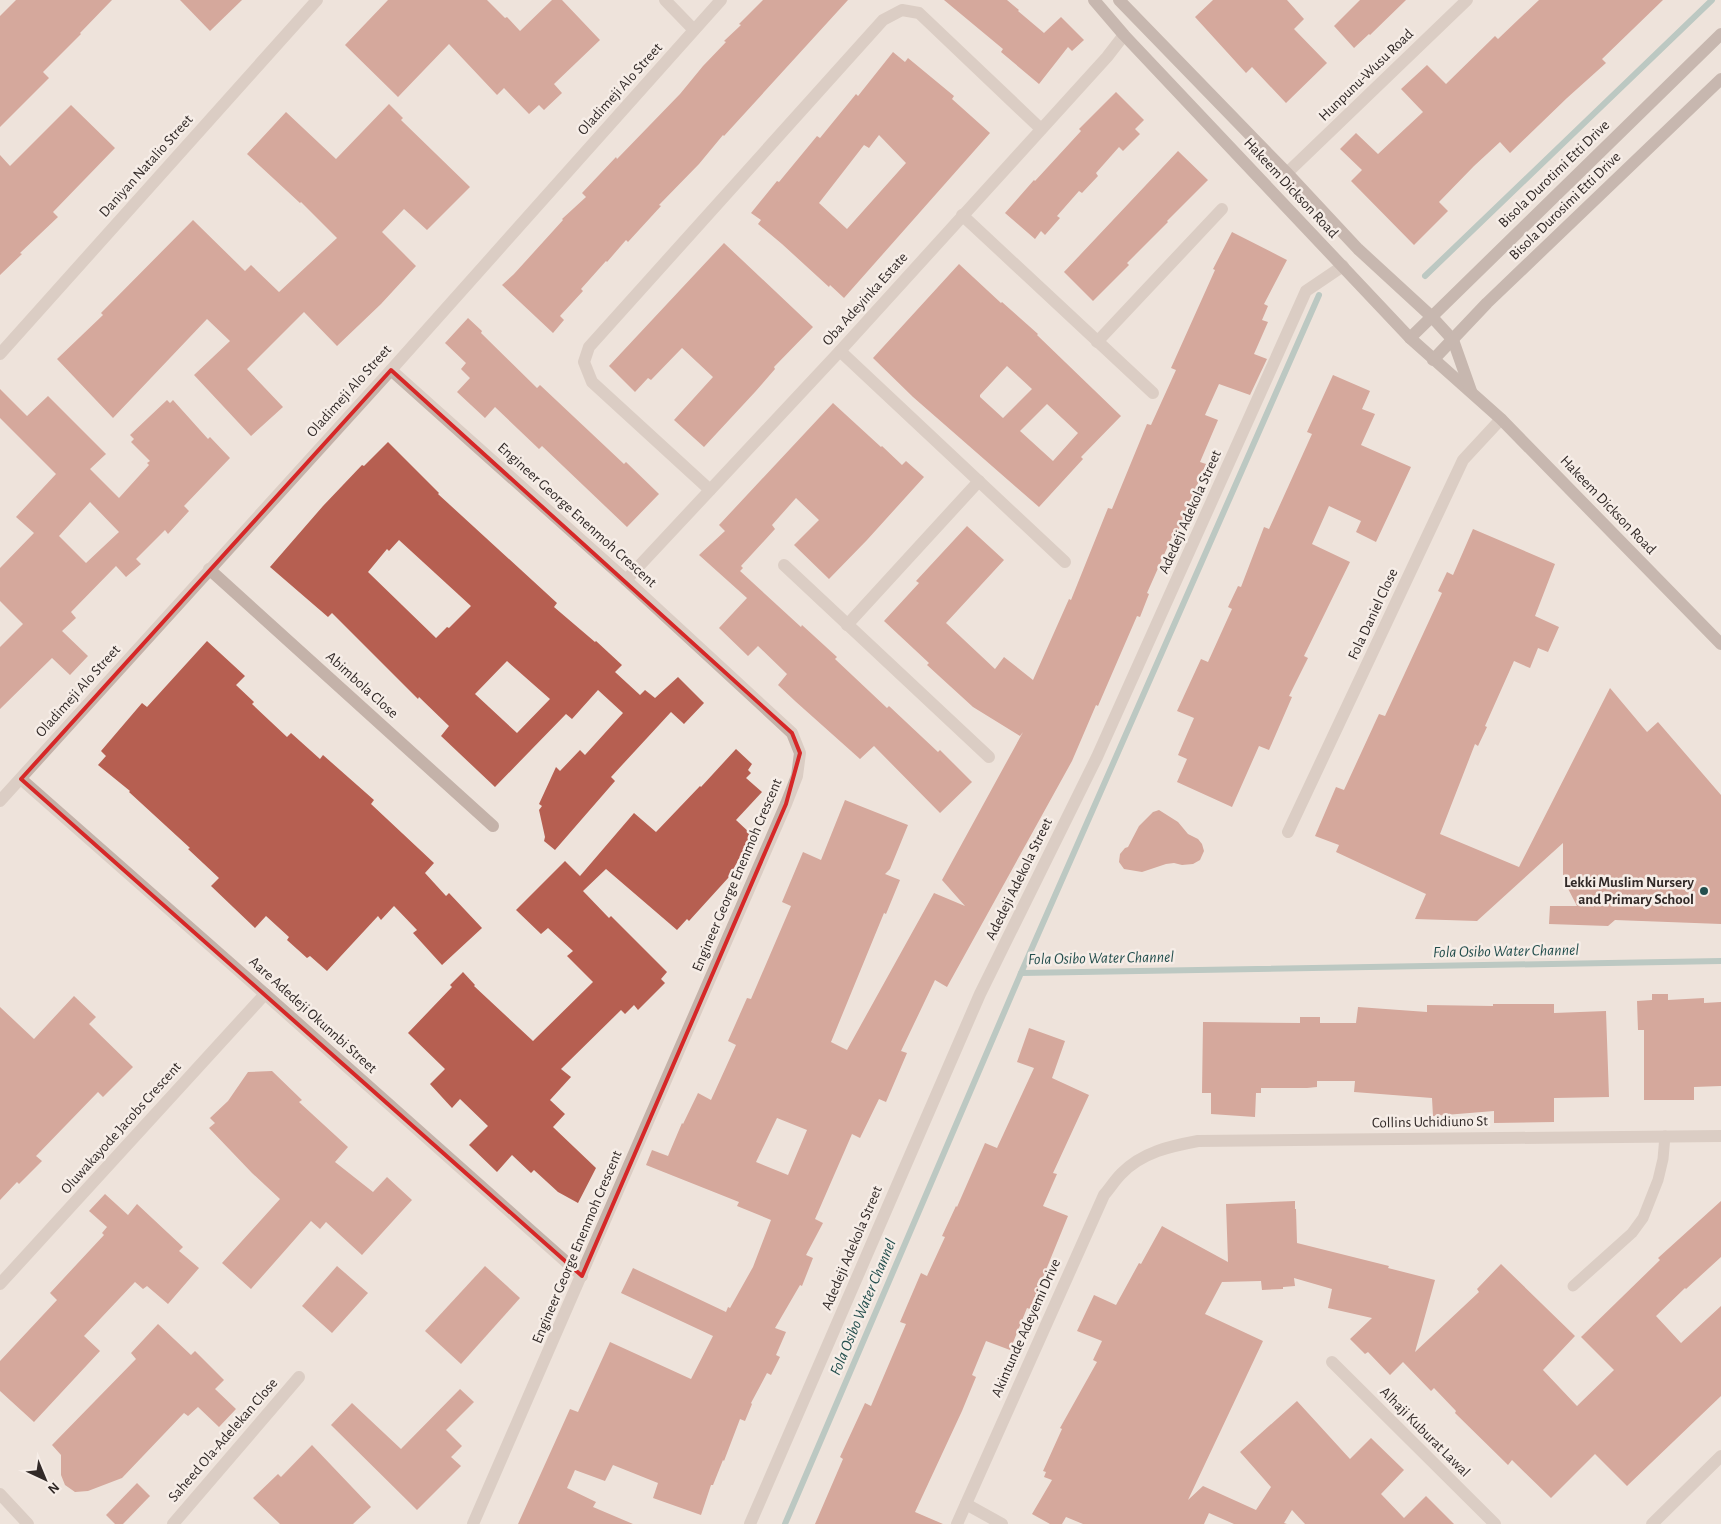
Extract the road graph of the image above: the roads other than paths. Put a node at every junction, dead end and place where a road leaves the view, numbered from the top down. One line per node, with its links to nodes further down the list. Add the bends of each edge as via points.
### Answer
1 (317, 0): 21 (street, Daniyan Natalio Street)
2 (665, 0): 7 (street)
3 (721, 0): 7 (street, Oladimeji Alo Street)
4 (1094, 0): 9 (main road, Hakeem Dickson Road)
5 (1119, 0): 12 (main road, Hakeem Dickson Road)
6 (1467, 0): 12 (street, Hunpunu-Wusu Road)
7 (694, 30): 23 (street, Oladimeji Alo Street)
8 (1721, 34): 16 (main road, Bisola Durotimi Etti Drive)
9 (1124, 35): 11 (street, Oba Adeyinka Estate); 15 (main road, Hakeem Dickson Road)
10 (1721, 79): 18 (main road, Bisola Durosimi Etti Drive)
11 (1041, 129): 14 (street, Oba Adeyinka Estate); 28 (street, via 919,13 902,10 883,20 589,347 584,362 592,382)
12 (1287, 173): 16 (main road, Hakeem Dickson Road, via 1358,249)
13 (1222, 208): 19 (street)
14 (962, 215): 19 (street); 20 (street, Oba Adeyinka Estate)
15 (1343, 266): 17 (main road, Hakeem Dickson Road); 55 (street, Adedeji Adekola Street, via 1306,292 1097,757 980,994)
16 (1432, 317): 17 (main road, Bisola Durotimi Etti Drive); 18 (main road, Hakeem Dickson Road)
17 (1410, 338): 22 (main road, Hakeem Dickson Road)
18 (1453, 340): 22 (main road, Bisola Durosimi Etti Drive); 24 (main road, Hakeem Dickson Road)
19 (1097, 342): 25 (street)
20 (840, 351): 27 (street); 28 (street, Oba Adeyinka Estate)
21 (0, 354)
22 (1433, 360): 24 (main road, Hakeem Dickson Road)
23 (391, 370): 31 (street, Oladimeji Alo Street); 32 (street, Engineer George Enenmoh Crescent)
24 (1471, 391): 26 (main road, Hakeem Dickson Road)
25 (1152, 393)
26 (1502, 419): 34 (main road, Hakeem Dickson Road); 39 (street, Fola Daniel Close, via 1463,460)
27 (979, 481): 29 (street); 33 (street)
28 (710, 490): 32 (street, Oba Adeyinka Estate)
29 (1065, 562)
30 (784, 565): 33 (street)
31 (209, 569): 36 (street, Oladimeji Alo Street); 38 (street, Abimbola Close)
32 (626, 580): 44 (street, Engineer George Enenmoh Crescent, via 792,733 800,753 797,776 786,804)
33 (847, 624): 35 (street)
34 (1721, 644)
35 (989, 757)
36 (20, 779): 37 (street, Oladimeji Alo Street); 40 (street, Aare Adedeji Okunnbi Street)
37 (0, 801)
38 (493, 826)
39 (1288, 832)
40 (265, 994): 44 (street, Aare Adedeji Okunnbi Street); 45 (street, Oluwakayode Jacobs Crescent)
41 (1665, 1136): 42 (street, Collins Uchidiuno St); 43 (street, Collins Uchidiuno St, via 1198,1141 1168,1147); 46 (lane, via 1658,1180 1643,1218 1632,1233)
42 (1721, 1136)
43 (1142, 1158): 51 (street, Akintunde Adeyemi Drive, via 1122,1173 1104,1195)
44 (582, 1276): 54 (street, Engineer George Enenmoh Crescent)
45 (0, 1284)
46 (1573, 1286)
47 (1332, 1362): 58 (street, Alhaji Kuburat Lawal)
48 (299, 1377): 53 (street, Saheed Ola-Adelekan Close)
49 (1721, 1456): 59 (street)
50 (0, 1494): 52 (street)
51 (966, 1504): 56 (street, Akintunde Adeyemi Drive); 57 (street)
52 (28, 1524)
53 (172, 1524)
54 (474, 1524)
55 (750, 1524)
56 (957, 1524)
57 (1002, 1524)
58 (1495, 1524)
59 (1652, 1524)

